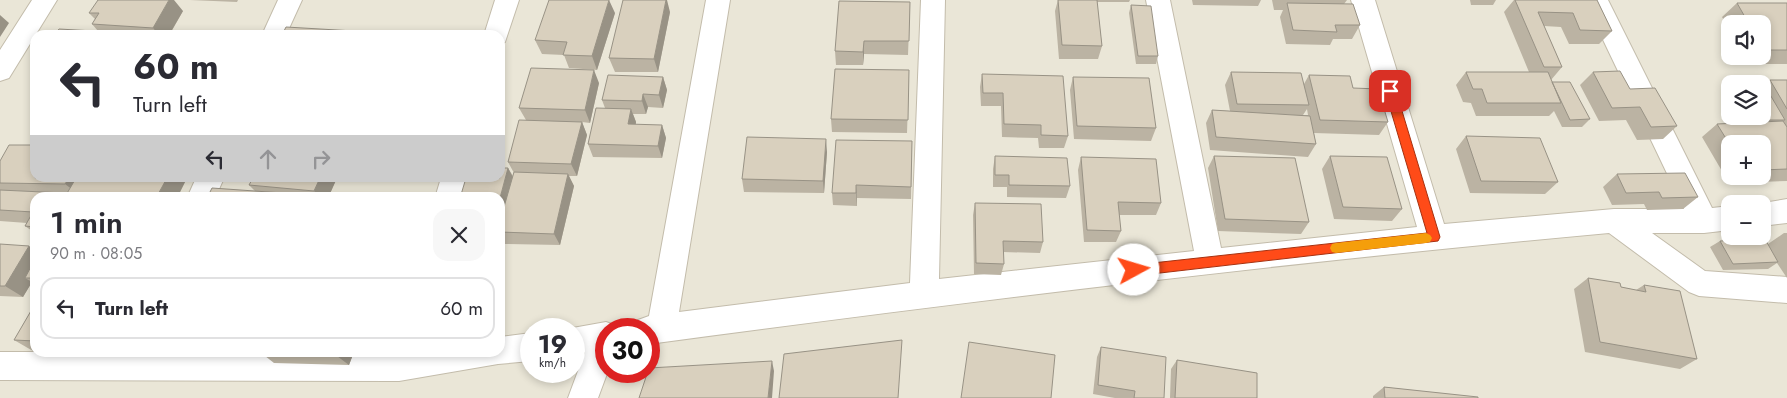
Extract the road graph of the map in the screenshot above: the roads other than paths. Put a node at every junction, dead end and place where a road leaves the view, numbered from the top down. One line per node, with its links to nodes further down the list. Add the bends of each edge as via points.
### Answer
1 (46, 0): 11 (street)
2 (290, 0): 9 (street)
3 (507, 0): 10 (street)
4 (718, 0): 20 (street)
5 (933, 0): 19 (street)
6 (1158, 0): 17 (street)
7 (1363, 0): 16 (street)
8 (1596, 0): 14 (street)
9 (276, 30)
10 (498, 30)
11 (0, 71)
12 (1787, 211): 13 (street)
13 (1771, 213)
14 (1717, 219): 15 (street)
15 (1614, 221): 16 (street); 18 (street, via 1698,283)
16 (1434, 237): 17 (street)
17 (1210, 262): 19 (street)
18 (1787, 290)
19 (924, 294): 21 (street)
20 (658, 318)
21 (660, 328)
22 (520, 349): 23 (street)
23 (505, 351)
24 (436, 357): 26 (street)
25 (128, 360): 26 (street); 27 (street)
26 (401, 360)
27 (0, 366)
28 (595, 366): 29 (street)
29 (583, 398)

